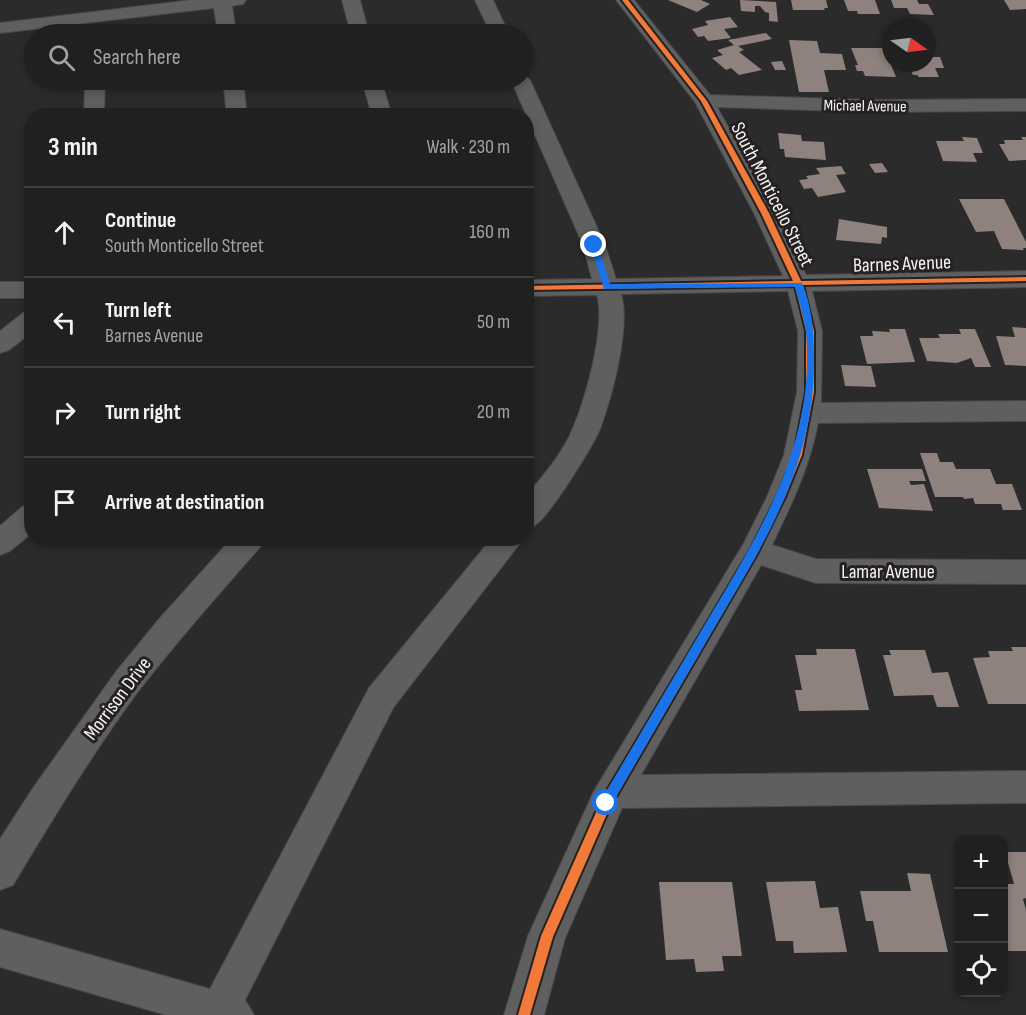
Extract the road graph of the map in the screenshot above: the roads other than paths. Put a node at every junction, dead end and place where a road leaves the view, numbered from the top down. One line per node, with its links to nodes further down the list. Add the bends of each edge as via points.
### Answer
1 (351, 0): 8 (street)
2 (484, 0): 9 (street)
3 (625, 0): 16 (street, South Monticello Street)
4 (227, 1): 5 (street); 7 (street)
5 (98, 17): 6 (street)
6 (36, 24)
7 (227, 24)
8 (357, 24)
9 (495, 24)
10 (24, 25): 11 (street)
11 (0, 28)
12 (95, 90): 18 (street)
13 (233, 90): 19 (street)
14 (375, 90): 20 (street)
15 (524, 90): 21 (street)
16 (704, 100): 17 (street, Michael Avenue, via 871,106); 24 (street, South Monticello Street)
17 (1026, 105)
18 (94, 108)
19 (236, 108)
20 (380, 108)
21 (533, 108)
22 (534, 111): 25 (street, via 594,245)
23 (1026, 279): 24 (street, Barnes Avenue)
24 (799, 285): 25 (street, Barnes Avenue); 32 (street, South Monticello Street, via 810,331)
25 (607, 287): 26 (street, Barnes Avenue); 33 (street, via 613,308 609,350 586,430 554,483)
26 (534, 288)
27 (0, 290): 28 (street)
28 (24, 290)
29 (24, 325): 30 (street)
30 (0, 344)
31 (1026, 411): 32 (street)
32 (806, 413): 38 (street, South Monticello Street, via 798,455)
33 (534, 507)
34 (24, 522): 35 (street)
35 (0, 543)
36 (244, 546): 42 (street, Morrison Drive, via 126,682 61,773)
37 (504, 546): 44 (street, via 381,698)
38 (754, 551): 39 (street, Lamar Avenue, via 816,571); 41 (street, South Monticello Street)
39 (1026, 572)
40 (1026, 787): 41 (street)
41 (612, 792): 45 (street, South Monticello Street, via 547,936)
42 (0, 872)
43 (0, 948): 44 (street)
44 (223, 1014)
45 (524, 1015)

